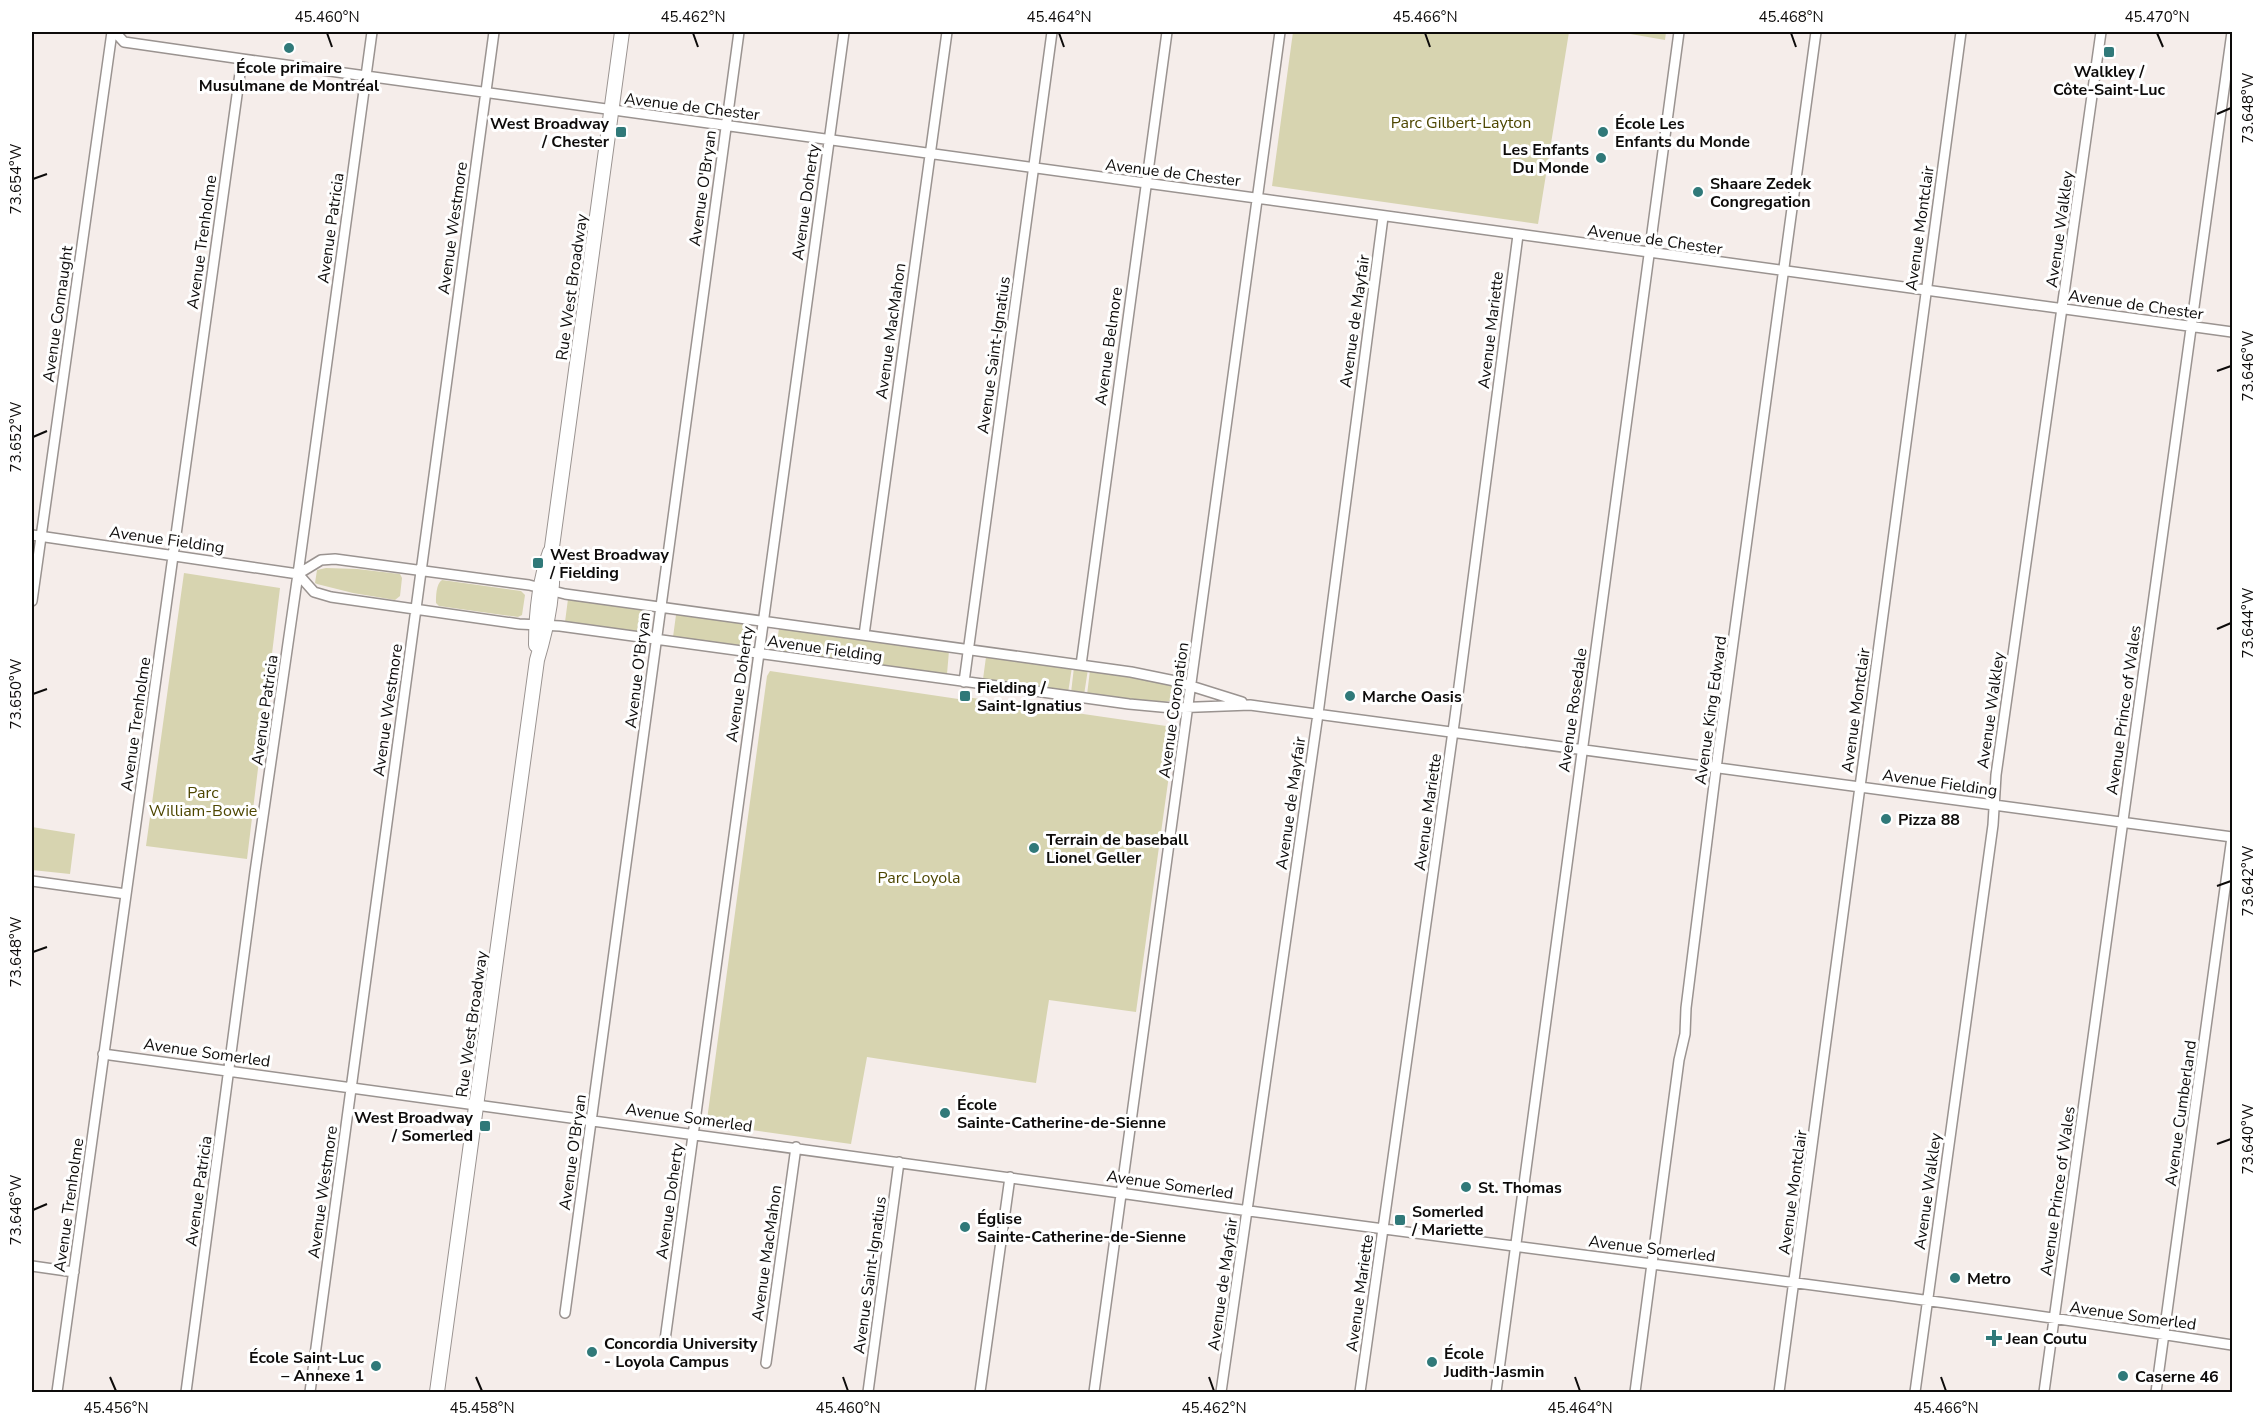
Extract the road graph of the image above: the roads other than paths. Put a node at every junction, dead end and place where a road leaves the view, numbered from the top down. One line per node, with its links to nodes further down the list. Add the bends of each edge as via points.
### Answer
1 (113, 32): 16 (street, Avenue de Chester, via 124,42); 34 (street, Avenue Connaught)
2 (372, 32): 17 (street, Avenue Patricia)
3 (494, 32): 18 (street, Avenue Westmore)
4 (622, 32): 19 (street, Rue West Broadway)
5 (740, 32): 20 (street, Avenue O'Bryan)
6 (844, 32): 21 (street, Avenue Doherty)
7 (947, 32): 22 (street, Avenue MacMahon)
8 (1052, 32): 23 (street, Avenue Saint-Ignatius)
9 (1167, 32): 24 (street, Avenue Belmore)
10 (1281, 32): 25 (street, Avenue Coronation)
11 (1679, 32): 28 (street, Avenue Rosedale)
12 (1816, 32): 29 (street, Avenue King Edward)
13 (1961, 32): 30 (street, Avenue Montclair)
14 (2101, 32): 31 (street, Avenue Walkley)
15 (2232, 32): 32 (street, Avenue Prince of Wales)
16 (242, 59): 17 (street, Avenue de Chester); 35 (street, Avenue Trenholme)
17 (366, 76): 18 (street, Avenue de Chester); 37 (street, Avenue Patricia)
18 (486, 93): 19 (street, Avenue de Chester); 36 (street, Avenue Westmore)
19 (611, 111): 20 (street, Avenue de Chester); 38 (street, Rue West Broadway, via 552,547 543,572)
20 (726, 126): 21 (street, Avenue de Chester); 40 (street, Avenue O'Bryan)
21 (828, 140): 22 (street, Avenue de Chester); 42 (street, Avenue Doherty)
22 (930, 154): 23 (street, Avenue de Chester); 44 (street, Avenue MacMahon)
23 (1033, 169): 24 (street, Avenue de Chester); 46 (street, Avenue Saint-Ignatius)
24 (1145, 184): 25 (street, Avenue de Chester); 48 (street, Avenue Belmore)
25 (1257, 199): 26 (street, Avenue de Chester); 50 (street, Avenue Coronation)
26 (1383, 217): 27 (street, Avenue de Chester); 53 (street, Avenue de Mayfair)
27 (1518, 235): 28 (street, Avenue de Chester); 54 (street, Avenue Mariette)
28 (1648, 253): 29 (street, Avenue de Chester); 55 (street, Avenue Rosedale)
29 (1784, 271): 30 (street, Avenue de Chester); 56 (street, Avenue King Edward)
30 (1926, 290): 31 (street, Avenue de Chester); 57 (street, Avenue Montclair)
31 (2062, 309): 32 (street, Avenue de Chester); 58 (street, Avenue Walkley, via 1996,775)
32 (2191, 326): 33 (street, Avenue de Chester); 59 (street, Avenue Prince of Wales)
33 (2232, 332)
34 (36, 535): 35 (street, Avenue Fielding); 39 (street, Avenue Connaught)
35 (173, 555): 37 (street, Avenue Fielding); 62 (street, Avenue Trenholme)
36 (421, 570): 37 (street, Avenue Fielding, via 328,559); 38 (street, Avenue Fielding); 41 (street, Avenue Westmore)
37 (298, 574): 41 (street, Avenue Fielding, via 317,594); 64 (street, Avenue Patricia)
38 (546, 590): 40 (street, Avenue Fielding); 43 (street, Rue West Broadway)
39 (32, 601)
40 (660, 607): 42 (street, Avenue Fielding); 45 (street, Avenue O'Bryan)
41 (416, 610): 43 (street, Avenue Fielding); 65 (street, Avenue Westmore)
42 (763, 621): 44 (street, Avenue Fielding); 47 (street, Avenue Doherty)
43 (541, 626): 45 (street, Avenue Fielding); 66 (street, Rue West Broadway)
44 (864, 635): 46 (street, Avenue Fielding)
45 (656, 640): 47 (street, Avenue Fielding); 67 (street, Avenue O'Bryan)
46 (968, 650): 48 (street, Avenue Fielding); 49 (street, Avenue Saint-Ignatius)
47 (759, 654): 49 (street, Avenue Fielding); 68 (street, Avenue Doherty)
48 (1081, 665): 50 (street, Avenue Fielding)
49 (964, 682): 52 (street, Avenue Fielding, via 1129,704)
50 (1192, 686): 51 (street, Avenue Fielding); 52 (street, Avenue Coronation)
51 (1250, 705): 52 (street, Avenue Fielding); 53 (street, Avenue Fielding)
52 (1189, 707): 72 (street, Avenue Coronation)
53 (1318, 714): 54 (street, Avenue Fielding); 73 (street, Avenue de Mayfair)
54 (1453, 732): 55 (street, Avenue Fielding); 74 (street, Avenue Mariette)
55 (1582, 749): 56 (street, Avenue Fielding); 75 (street, Avenue Rosedale)
56 (1717, 768): 57 (street, Avenue Fielding); 76 (street, Avenue King Edward)
57 (1860, 787): 58 (street, Avenue Fielding); 79 (street, Avenue Montclair)
58 (1995, 805): 59 (street, Avenue Fielding); 80 (street, Avenue Walkley)
59 (2122, 822): 60 (street, Avenue Fielding); 82 (street, Avenue Prince of Wales)
60 (2232, 837): 83 (street, Avenue Cumberland)
61 (32, 881): 62 (street)
62 (126, 894): 63 (street, Avenue Trenholme)
63 (103, 1053): 64 (street, Avenue Somerled); 78 (street, Avenue Trenholme)
64 (230, 1071): 65 (street, Avenue Somerled); 88 (street, Avenue Patricia)
65 (351, 1087): 66 (street, Avenue Somerled); 89 (street, Avenue Westmore)
66 (477, 1104): 67 (street, Avenue Somerled); 90 (street, Rue West Broadway)
67 (592, 1119): 68 (street, Avenue Somerled); 81 (street, Avenue O'Bryan)
68 (693, 1133): 69 (street, Avenue Somerled); 84 (street, Avenue Doherty)
69 (796, 1147): 70 (street, Avenue Somerled); 86 (street, Avenue MacMahon)
70 (899, 1162): 71 (street, Avenue Somerled); 91 (street, Avenue Saint-Ignatius)
71 (1010, 1177): 72 (street, Avenue Somerled); 92 (street)
72 (1121, 1193): 73 (street, Avenue Somerled); 93 (street, Avenue Coronation)
73 (1248, 1209): 74 (street, Avenue Somerled); 94 (street, Avenue de Mayfair)
74 (1384, 1228): 75 (street, Avenue Somerled); 95 (street, Avenue Mariette)
75 (1516, 1245): 76 (street, Avenue Somerled); 96 (street, Avenue Rosedale)
76 (1652, 1264): 79 (street, Avenue Somerled); 97 (street, Avenue King Edward)
77 (32, 1266): 78 (street)
78 (74, 1272): 87 (street, Avenue Trenholme)
79 (1794, 1283): 80 (street, Avenue Somerled); 98 (street, Avenue Montclair)
80 (1927, 1301): 82 (street, Avenue Somerled); 99 (street, Avenue Walkley)
81 (565, 1312)
82 (2055, 1318): 83 (street, Avenue Somerled); 100 (street, Avenue Prince of Wales)
83 (2165, 1334): 85 (street, Avenue Somerled); 101 (street, Avenue Cumberland)
84 (665, 1340)
85 (2232, 1345)
86 (766, 1363)
87 (57, 1392)
88 (186, 1392)
89 (310, 1392)
90 (437, 1392)
91 (868, 1392)
92 (980, 1392)
93 (1094, 1392)
94 (1221, 1392)
95 (1360, 1392)
96 (1496, 1392)
97 (1635, 1392)
98 (1779, 1392)
99 (1915, 1392)
100 (2044, 1392)
101 (2156, 1392)

